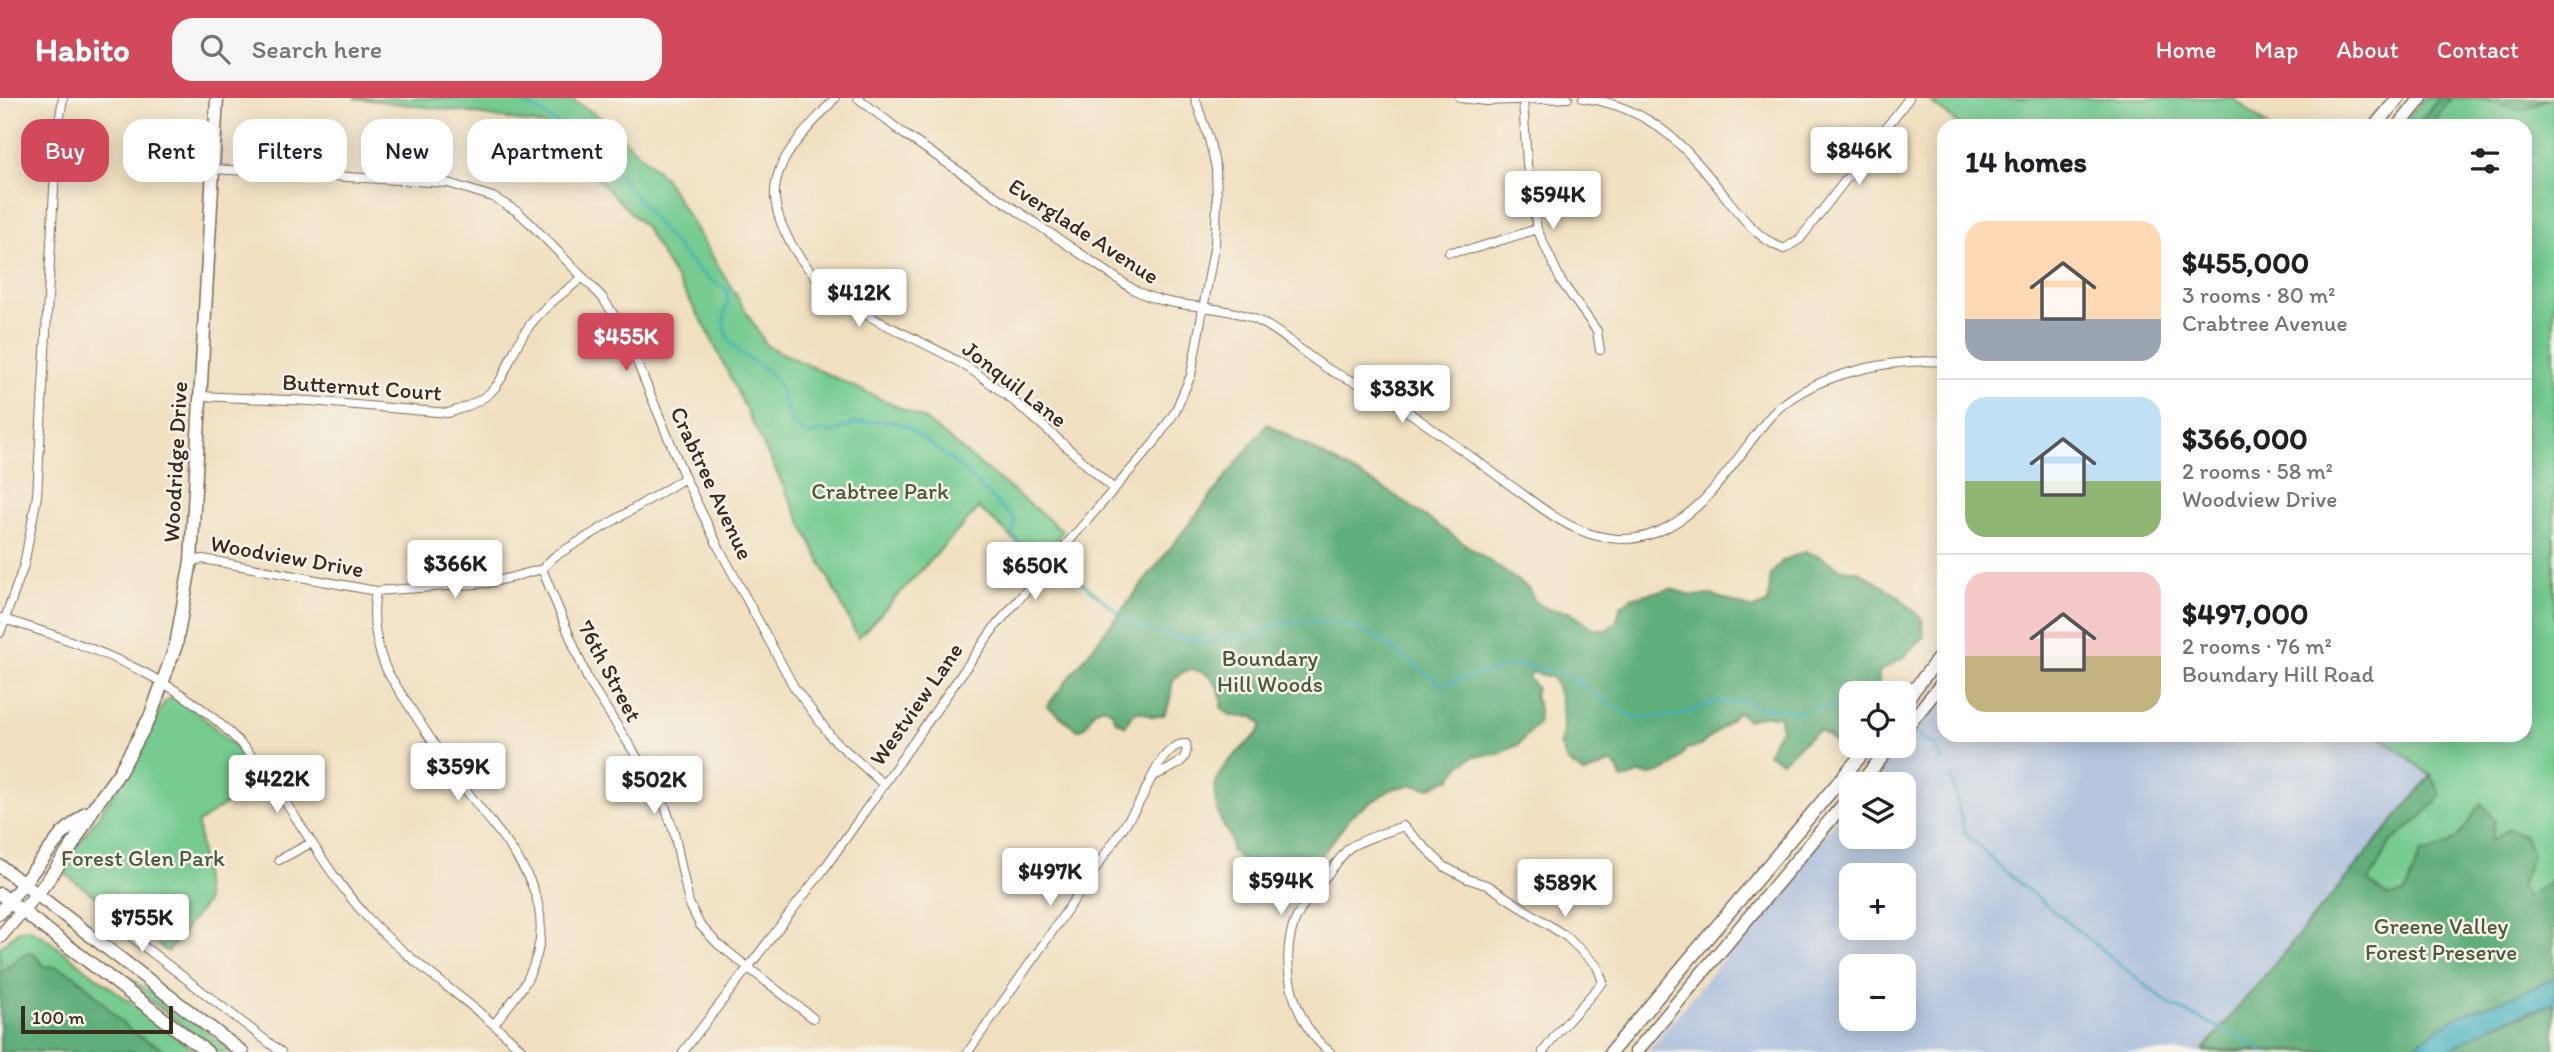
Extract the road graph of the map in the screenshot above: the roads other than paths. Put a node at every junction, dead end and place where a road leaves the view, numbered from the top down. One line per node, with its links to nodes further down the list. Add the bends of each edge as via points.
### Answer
1 (62, 98): 30 (street, via 37,496 24,565)
2 (217, 98): 13 (main road, Woodridge Drive)
3 (835, 98): 26 (street, Jonquil Lane, via 789,153 776,179 774,200 801,260 849,306 940,351 992,384)
4 (858, 98): 21 (street, Everglade Avenue, via 1131,288 1160,301)
5 (1195, 98): 21 (street, Westview Lane, via 1216,168 1216,228)
6 (1460, 98): 12 (street)
7 (1568, 98): 12 (street)
8 (1583, 98): 9 (street, via 1630,110 1664,130 1694,157 1766,241 1784,249 1800,239)
9 (1909, 98)
10 (2398, 98): 14 (main road)
11 (2421, 98): 15 (main road)
12 (1523, 100): 18 (street)
13 (216, 119)
14 (2381, 119)
15 (2404, 119)
16 (219, 169): 20 (street, Crabtree Avenue, via 466,187 518,212)
17 (212, 182): 24 (main road, Woodridge Drive)
18 (1537, 229): 19 (street); 22 (street, via 1560,281 1597,331)
19 (1449, 252)
20 (583, 277): 24 (street, Butternut Court, via 530,325 495,388 458,411 448,414); 25 (street, Crabtree Avenue, via 602,297 626,336)
21 (1203, 308): 23 (street, Everglade Avenue, via 1243,314 1268,326 1326,368 1392,400 1568,524 1619,539 1647,536 1685,518 1770,417 1808,389 1863,368); 26 (street, Westview Lane, via 1192,368 1175,412)
22 (1600, 350)
23 (1937, 363)
24 (200, 396): 27 (main road, Woodridge Drive)
25 (685, 478): 28 (street, Woodview Drive, via 555,556); 41 (street, Crabtree Avenue, via 807,707 839,745)
26 (1114, 489): 41 (street, Westview Lane, via 993,628)
27 (191, 561): 29 (street, Woodview Drive, via 203,559); 33 (main road, Woodridge Drive, via 182,620)
28 (542, 569): 29 (street, Woodview Drive, via 490,583); 54 (street, 76th Street, via 588,680 665,806 694,915 710,936)
29 (376, 591): 56 (street, via 372,611 388,673 448,765 521,861 534,890 540,912 536,957 526,980)
30 (2, 619): 31 (street); 33 (street, via 107,654)
31 (0, 633)
32 (1937, 660): 34 (main road)
33 (164, 682): 42 (main road, Woodridge Drive, via 127,760); 44 (street, via 234,737 266,774)
34 (1916, 688)
35 (1937, 690): 36 (main road)
36 (1916, 715)
37 (1859, 758): 65 (main road)
38 (1881, 758): 39 (main road)
39 (1870, 772)
40 (1154, 776): 40 (street, via 1167,750 1186,744 1185,757); 62 (street)
41 (883, 784): 54 (street, Westview Lane)
42 (94, 806): 47 (main road, Woodridge Drive, via 62,835); 48 (main road, Woodridge Drive, via 72,846)
43 (1839, 810): 66 (main road)
44 (311, 843): 45 (street); 56 (street, via 382,932)
45 (279, 860)
46 (0, 866): 47 (main road)
47 (23, 884): 48 (main road); 49 (main road, Woodridge Drive)
48 (36, 894): 50 (main road, Woodridge Drive); 58 (main road)
49 (5, 897): 50 (main road); 51 (main road, Woodridge Drive)
50 (22, 911): 53 (main road, Woodridge Drive); 57 (main road)
51 (0, 913)
52 (103, 915): 59 (street)
53 (0, 937)
54 (749, 968): 55 (street, 76th Street); 61 (street, Westview Lane)
55 (813, 1018)
56 (495, 1023): 60 (street)
57 (207, 1052)
58 (242, 1052)
59 (281, 1052)
60 (524, 1052)
61 (683, 1052)
62 (968, 1052)
63 (1330, 1052): 64 (street, via 1317,1042 1299,1014 1288,948 1295,921 1309,896 1350,848 1404,826 1445,867 1489,886 1567,937 1597,966 1603,982)
64 (1544, 1052)
65 (1611, 1052)
66 (1636, 1052)

